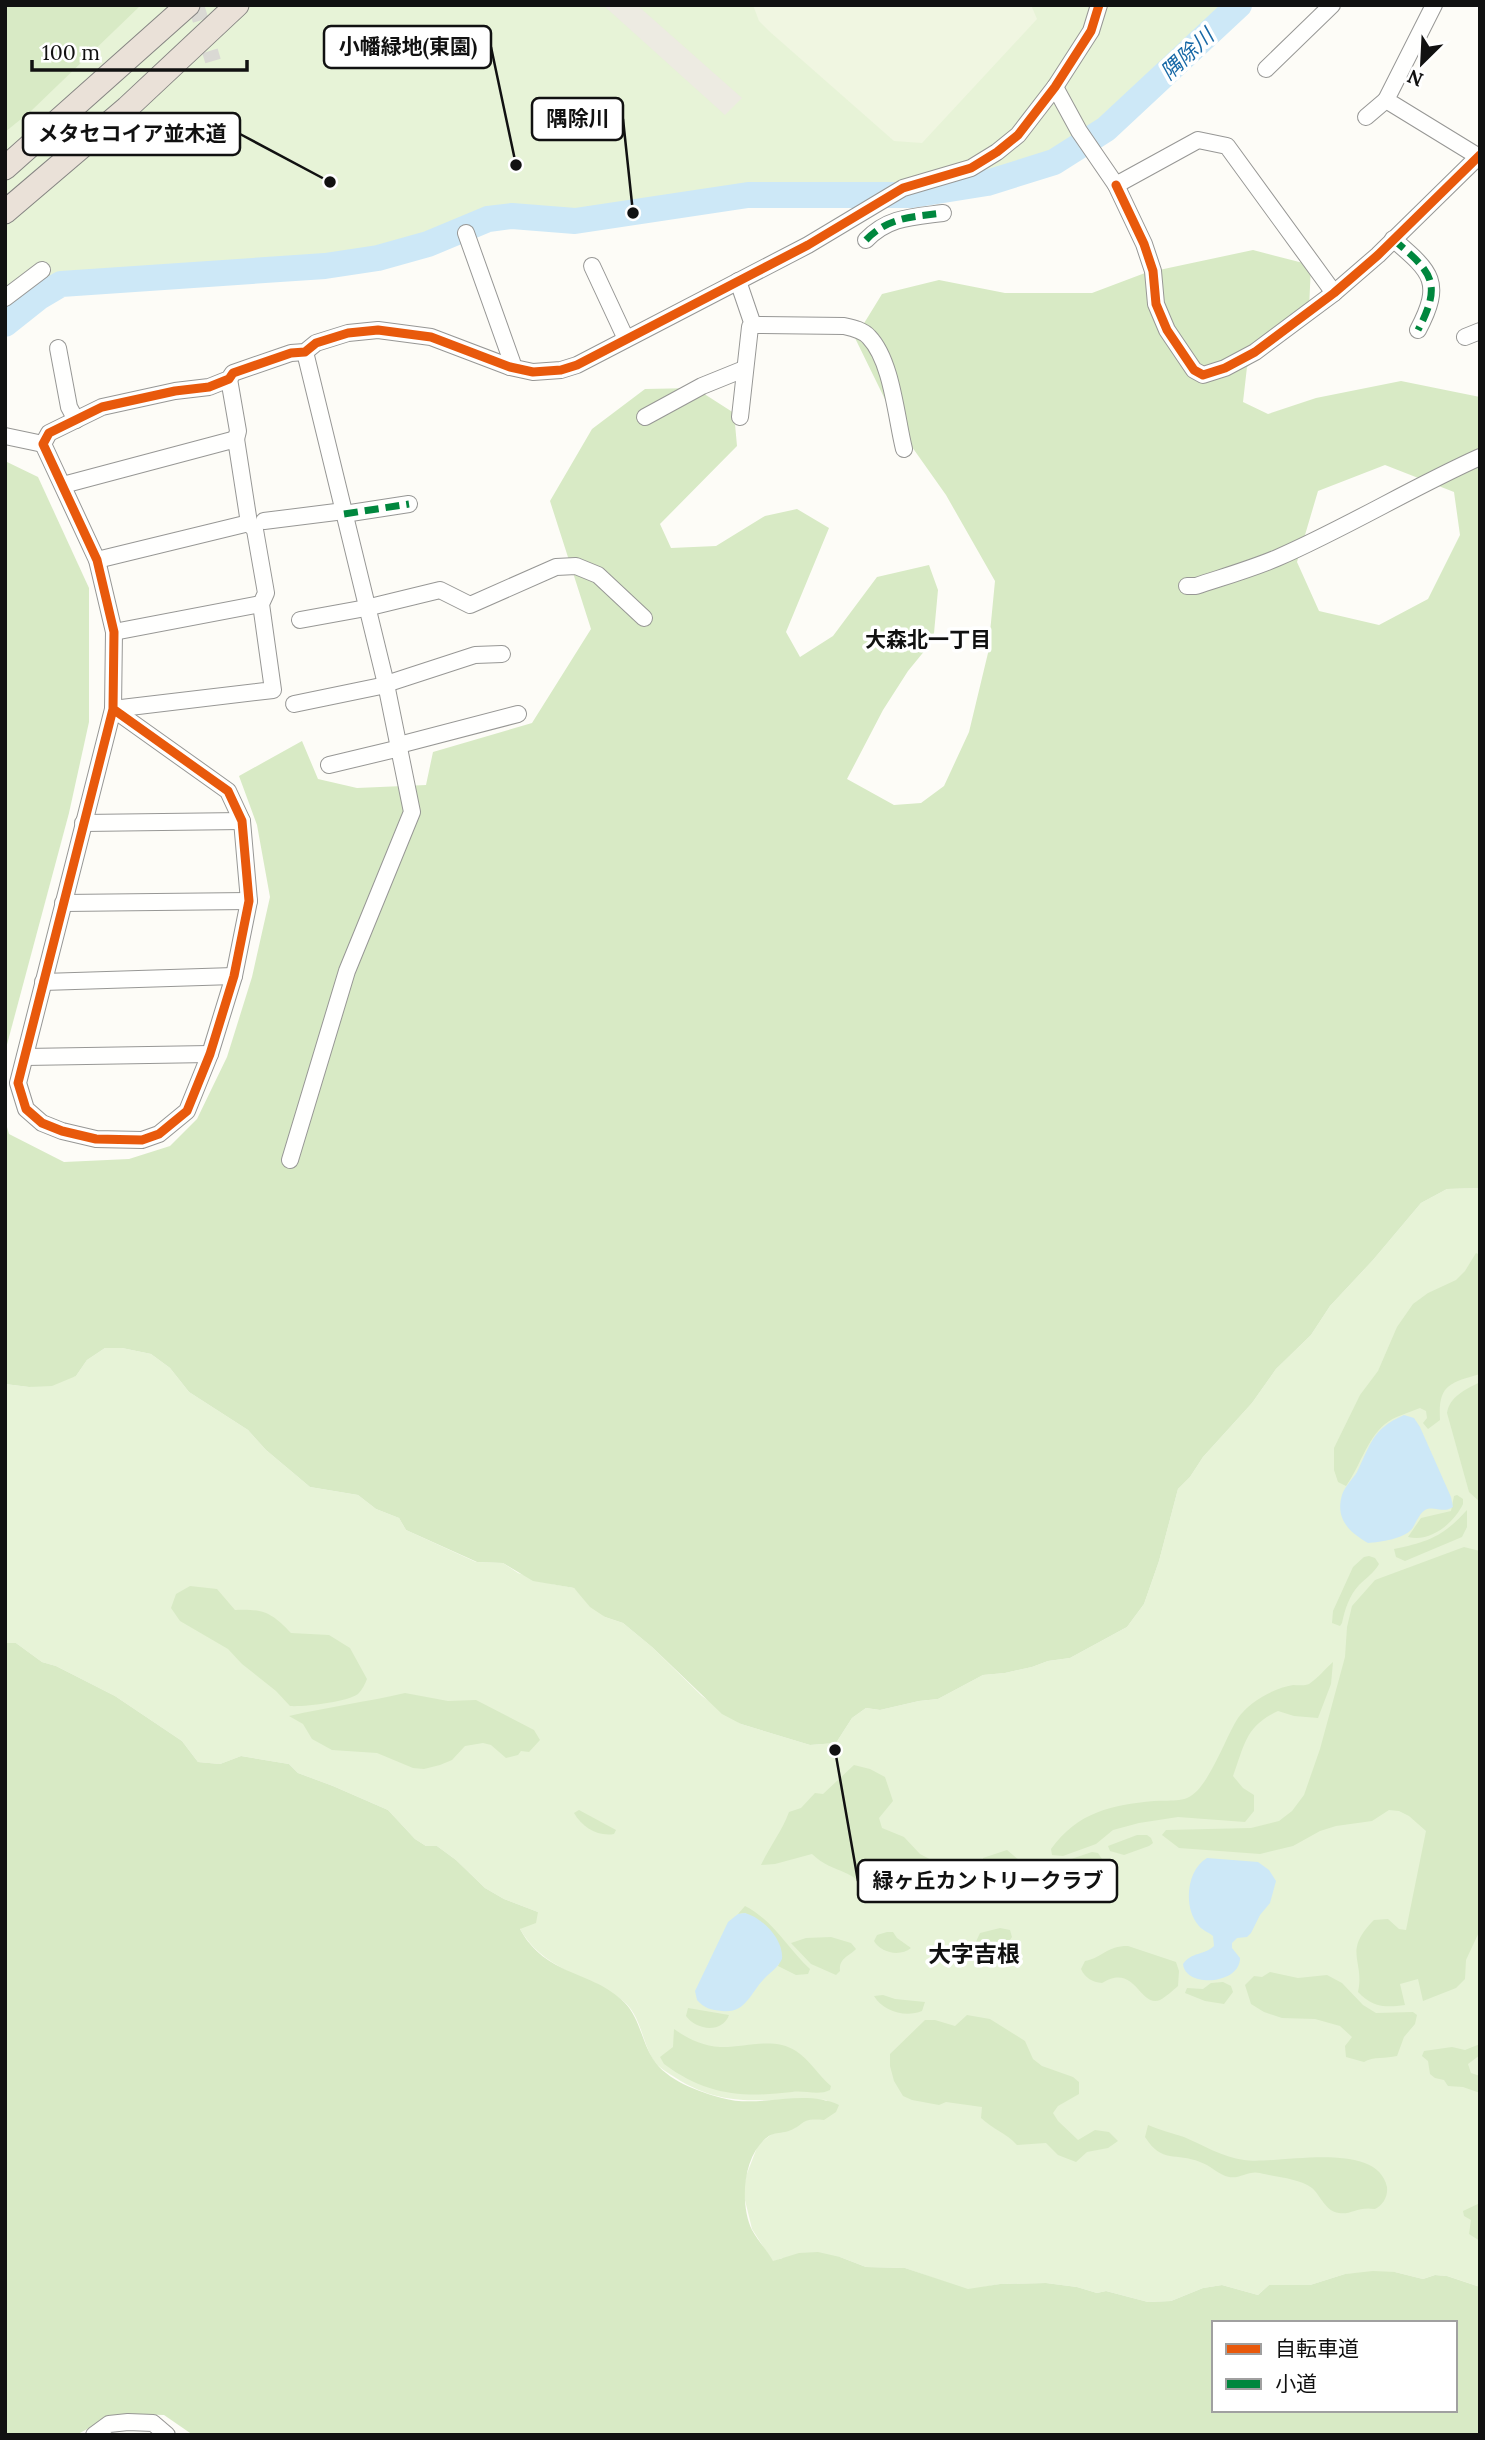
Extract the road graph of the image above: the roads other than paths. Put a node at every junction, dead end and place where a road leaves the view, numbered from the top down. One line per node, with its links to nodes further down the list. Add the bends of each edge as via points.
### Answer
1 (188, 5): 11 (highway)
2 (237, 5): 13 (highway, via 127,108)
3 (1099, 5): 7 (street, via 1091,31)
4 (1332, 5): 6 (street)
5 (1434, 5): 8 (street)
6 (1266, 69)
7 (1055, 87): 12 (street); 20 (street, via 1018,135 971,168 902,188)
8 (1386, 100): 9 (street); 10 (street)
9 (1366, 117)
10 (1479, 158): 16 (street)
11 (5, 168)
12 (1116, 185): 21 (street, via 1198,140 1227,146); 21 (street, via 1144,244 1153,271 1156,304 1194,370 1203,374 1225,368 1255,352)
13 (5, 212)
14 (943, 213): 17 (street, via 879,226)
15 (466, 233): 28 (street)
16 (1393, 239): 21 (street); 24 (street, via 1429,274 1432,296)
17 (866, 240)
18 (592, 266): 25 (street)
19 (42, 270): 22 (street)
20 (738, 281): 23 (street); 25 (street)
21 (1334, 293)
22 (5, 298)
23 (753, 324): 29 (street); 37 (street, via 844,326 870,337 885,362)
24 (1418, 330)
25 (626, 340): 28 (street, via 561,370 533,372)
26 (58, 348): 33 (street, via 69,407)
27 (305, 352): 28 (street, via 316,343 348,333 378,330 431,337); 30 (street, via 233,373); 41 (street)
28 (510, 367)
29 (744, 369): 31 (street); 32 (street)
30 (229, 379): 33 (street, via 209,387 102,407); 35 (street)
31 (645, 417)
32 (740, 417)
33 (76, 420): 36 (street, via 49,433)
34 (5, 436): 36 (street)
35 (236, 439): 39 (street); 42 (street)
36 (43, 444): 39 (street)
37 (904, 449)
38 (1480, 457): 44 (street, via 1276,558)
39 (63, 485): 43 (street)
40 (410, 504): 41 (street)
41 (344, 513): 42 (street); 46 (street)
42 (256, 522): 43 (street); 45 (street, via 266,593)
43 (97, 560): 49 (street)
44 (1186, 586)
45 (261, 604): 49 (street); 53 (street, via 273,690)
46 (366, 608): 47 (street, via 440,590 470,605 565,565 598,575); 48 (street); 51 (street)
47 (644, 618)
48 (300, 620)
49 (114, 632): 53 (street)
50 (502, 654): 51 (street, via 475,655)
51 (386, 684): 52 (street); 55 (street)
52 (294, 704)
53 (113, 709): 57 (street, via 228,791); 58 (street)
54 (518, 714): 55 (street)
55 (399, 747): 56 (street); 65 (street, via 412,812 347,971)
56 (329, 765)
57 (242, 821): 58 (street); 59 (street)
58 (83, 823): 60 (street)
59 (249, 901): 60 (street); 61 (street)
60 (63, 903): 62 (street)
61 (234, 976): 62 (street); 63 (street)
62 (43, 982): 64 (street)
63 (210, 1054): 64 (street); 64 (street, via 187,1111 159,1134 142,1140 96,1139 42,1124 26,1109 18,1083)
64 (25, 1057)
65 (290, 1160)
66 (94, 2435): 67 (street, via 109,2424 128,2422 153,2423)
67 (167, 2435)

